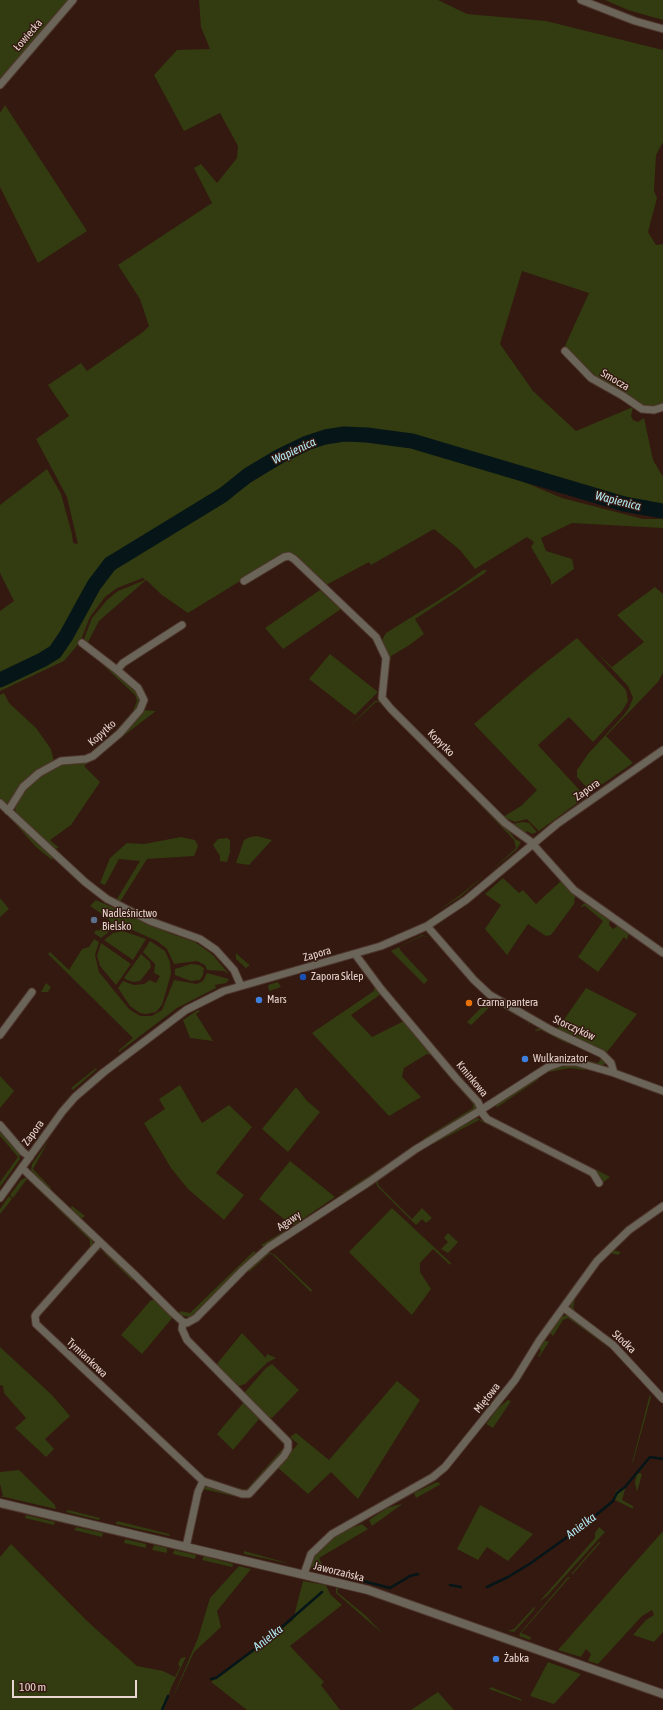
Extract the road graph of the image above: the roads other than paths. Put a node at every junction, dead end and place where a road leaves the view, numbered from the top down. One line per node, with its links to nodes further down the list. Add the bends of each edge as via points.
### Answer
1 (73, 0): 4 (street, Łowiecka)
2 (581, 0): 3 (street)
3 (663, 29)
4 (0, 85)
5 (565, 351): 6 (street, Smocza, via 591,378 642,409 654,410)
6 (663, 407)
7 (244, 581): 14 (street, Kopytko, via 284,557 294,559 376,637 386,658 382,692 386,703 500,819)
8 (182, 625): 10 (street, via 123,663)
9 (82, 643): 10 (street, Kopytko)
10 (117, 670): 13 (street, Kopytko, via 142,694 144,703 140,710 94,756 55,764 33,778 20,791)
11 (663, 750): 14 (street, Zapora)
12 (0, 804): 13 (street)
13 (8, 811): 18 (street, via 107,899 150,920 200,939 212,947 231,966)
14 (532, 844): 15 (street, Zapora, via 466,900); 16 (street, Kopytko, via 558,874 583,897)
15 (427, 926): 17 (street, Zapora, via 397,940); 21 (street, Storczyków, via 490,995 551,1030 602,1054 611,1063)
16 (663, 953)
17 (355, 954): 18 (street, Zapora); 23 (street, Kminkowa, via 381,989 478,1102)
18 (241, 986): 25 (street, Zapora, via 186,1010 104,1072 62,1112)
19 (32, 992): 20 (street)
20 (0, 1035)
21 (614, 1072): 22 (street); 23 (street, Agawy, via 582,1063 555,1064)
22 (663, 1091)
23 (481, 1110): 27 (street, Kminkowa, via 492,1122 593,1173); 32 (street, Agawy, via 416,1148 370,1182 269,1247 196,1318 187,1323)
24 (0, 1124): 25 (street, via 23,1152)
25 (30, 1156): 26 (street, Zapora)
26 (22, 1168): 28 (street, Zapora); 30 (street)
27 (599, 1183)
28 (0, 1198)
29 (663, 1206): 31 (street, Miętowa, via 629,1230 596,1261)
30 (100, 1242): 32 (street); 34 (street, Tymiankowa, via 37,1313 34,1320)
31 (564, 1308): 33 (street, Słodka, via 613,1345); 37 (street, Miętowa, via 511,1385 442,1470 401,1497 332,1534 311,1554)
32 (183, 1322): 34 (street, Tymiankowa, via 182,1329 187,1340 289,1446 284,1456 248,1494)
33 (663, 1399)
34 (203, 1481): 36 (street, via 198,1492)
35 (0, 1503): 36 (street, Jaworzańska)
36 (186, 1547): 37 (street, Jaworzańska)
37 (304, 1574): 38 (street, Jaworzańska, via 391,1597)
38 (663, 1694)

